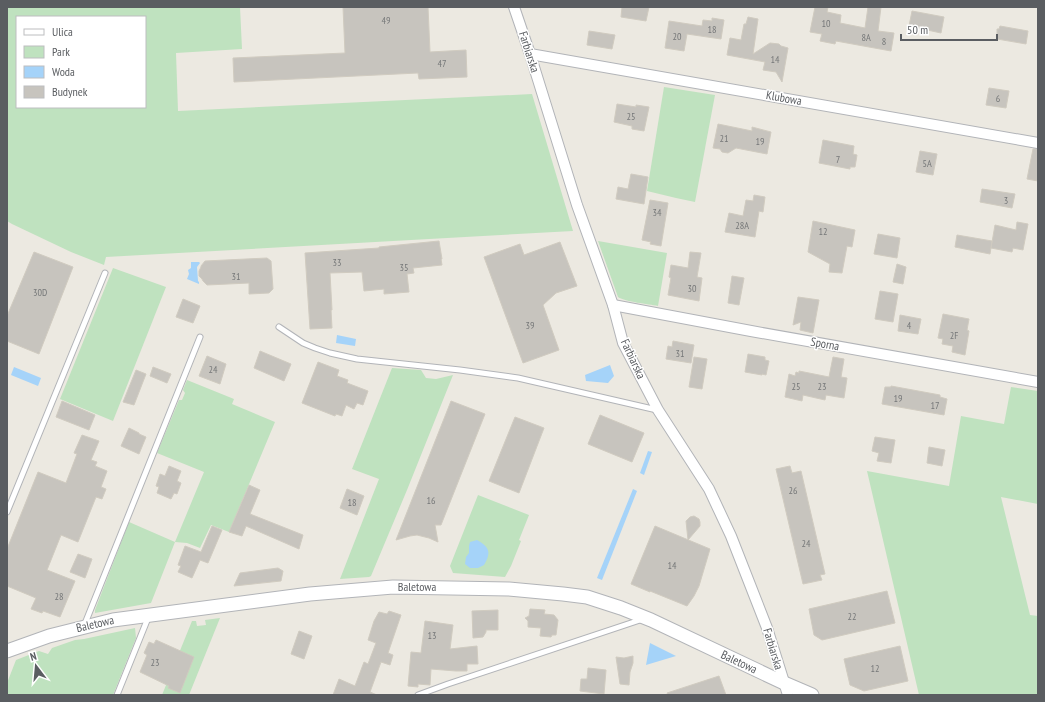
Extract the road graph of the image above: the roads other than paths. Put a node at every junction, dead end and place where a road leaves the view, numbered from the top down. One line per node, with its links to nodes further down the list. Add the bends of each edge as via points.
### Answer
1 (514, 7): 2 (street, Farbiarska)
2 (530, 54): 3 (street, Klubowa); 5 (street, Farbiarska, via 577,205)
3 (1038, 143)
4 (105, 273): 10 (lane)
5 (613, 305): 8 (street, Sporna); 9 (street, Farbiarska, via 624,343)
6 (279, 327): 9 (lane, via 315,348 357,359 518,378)
7 (200, 337): 13 (lane)
8 (1038, 382)
9 (658, 410): 15 (street, Farbiarska, via 709,489 731,536 767,628)
10 (7, 512)
11 (149, 615): 12 (street, Baletowa, via 367,588 422,587 509,589 587,597); 13 (street, Baletowa); 16 (lane)
12 (646, 618): 15 (street, Baletowa); 17 (lane)
13 (84, 627): 14 (street, Baletowa)
14 (7, 651)
15 (786, 689): 18 (street, Baletowa)
16 (116, 695)
17 (418, 695)
18 (812, 695)

